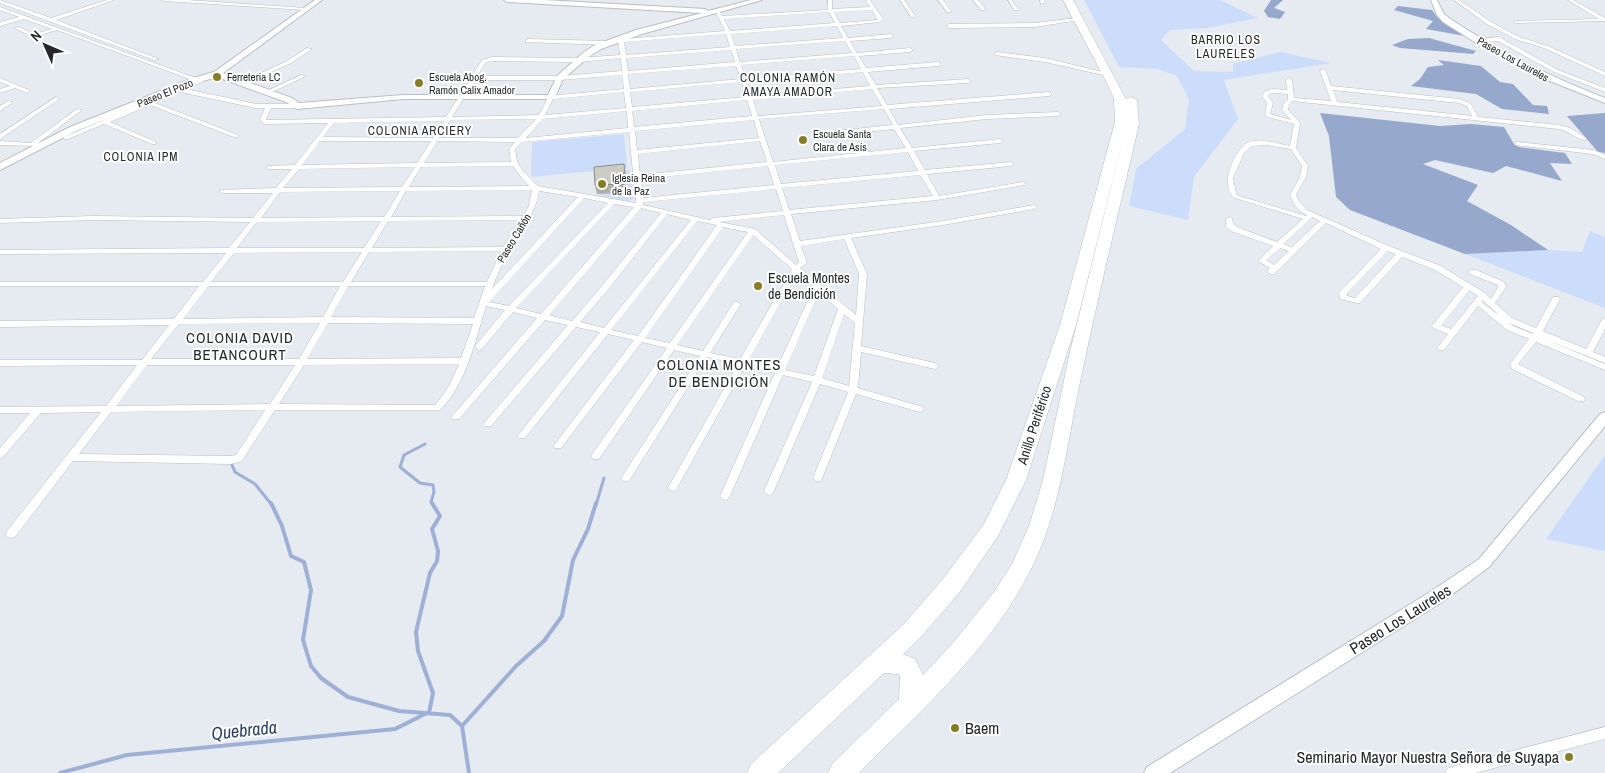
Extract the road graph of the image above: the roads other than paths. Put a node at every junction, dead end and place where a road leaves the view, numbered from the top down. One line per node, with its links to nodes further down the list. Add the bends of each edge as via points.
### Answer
1 (112, 0): 31 (street)
2 (164, 0): 20 (street)
3 (319, 0): 20 (street, Paseo El Pozo)
4 (507, 0): 24 (street)
5 (759, 0): 24 (street)
6 (830, 0): 23 (street)
7 (868, 0): 19 (street)
8 (902, 0): 27 (street)
9 (940, 0): 25 (street)
10 (975, 0): 21 (street)
11 (1010, 0): 22 (street)
12 (1068, 0): 30 (highway, Anillo Periférico)
13 (1077, 0): 235 (highway, Anillo Periférico, via 1131,97 1133,124 1070,387 1046,509 1020,570 991,612 964,647)
14 (1434, 0): 46 (street, Paseo Los Laureles, via 1446,20)
15 (1456, 0): 41 (street)
16 (1570, 0): 32 (street)
17 (0, 1): 26 (street)
18 (0, 8): 28 (street)
19 (873, 8): 23 (street); 35 (street, via 880,21)
20 (305, 9): 60 (street, Paseo El Pozo)
21 (983, 9)
22 (1016, 9)
23 (830, 10): 29 (street); 35 (street)
24 (717, 11): 29 (street); 44 (street)
25 (949, 11)
26 (34, 14): 28 (street); 31 (street)
27 (913, 16)
28 (24, 17): 34 (street); 38 (street)
29 (722, 18): 39 (street)
30 (1077, 18): 36 (street, via 1035,25); 62 (highway, Anillo Periférico)
31 (51, 20): 55 (street, via 156,59)
32 (1604, 20): 33 (street)
33 (1516, 22)
34 (0, 24)
35 (838, 24): 39 (street); 42 (street)
36 (949, 26)
37 (17, 28): 38 (street, via 35,36)
38 (56, 29): 55 (street)
39 (728, 32): 44 (street); 48 (street)
40 (891, 36): 42 (street)
41 (1517, 38): 43 (street); 63 (street, via 1546,47)
42 (846, 39): 48 (street); 51 (street)
43 (1499, 39): 46 (street); 79 (street, via 1556,71)
44 (621, 40): 47 (street); 53 (street)
45 (528, 41): 47 (street)
46 (1480, 41): 89 (street, Paseo Los Laureles, via 1540,75)
47 (608, 43): 54 (street)
48 (732, 48): 53 (street); 56 (street)
49 (309, 49): 73 (street, via 289,62)
50 (910, 50): 51 (street)
51 (855, 54): 56 (street); 58 (street)
52 (997, 54): 62 (street, via 1045,60)
53 (623, 57): 54 (street); 61 (street)
54 (579, 60): 66 (street, via 487,60); 67 (street)
55 (146, 63): 69 (street)
56 (738, 64): 61 (street); 70 (street)
57 (938, 64): 58 (street)
58 (863, 70): 70 (street); 75 (street)
59 (1323, 71): 76 (street)
60 (217, 74): 69 (street, Paseo El Pozo); 73 (street); 77 (street)
61 (625, 74): 67 (street); 78 (street)
62 (1108, 74): 234 (highway, Anillo Periférico, via 1120,99 1121,122 1068,325 1016,480 991,530 951,586)
63 (1605, 74)
64 (303, 76): 82 (street)
65 (449, 78): 66 (street)
66 (473, 78): 67 (street); 86 (street)
67 (560, 78): 85 (street)
68 (0, 80): 74 (street)
69 (196, 80): 122 (street, Paseo El Pozo)
70 (743, 80): 78 (street); 87 (street)
71 (1289, 80): 84 (street)
72 (968, 81): 75 (street)
73 (242, 83): 82 (street)
74 (15, 86): 80 (street); 81 (street)
75 (874, 87): 87 (street); 94 (street)
76 (1330, 88): 92 (street); 104 (street, via 1460,101 1469,105)
77 (180, 90): 91 (street); 95 (street)
78 (627, 90): 85 (street); 97 (street)
79 (1605, 90)
80 (0, 91)
81 (27, 91)
82 (268, 92): 93 (street)
83 (1049, 94): 94 (street)
84 (1291, 96): 92 (street); 106 (street, via 1285,110); 106 (street, via 1272,91 1266,93 1270,103 1267,114)
85 (551, 97): 86 (street); 100 (street)
86 (460, 98): 93 (street, via 379,98); 101 (street)
87 (749, 98): 97 (street); 102 (street)
88 (56, 99): 111 (street)
89 (1605, 101)
90 (10, 102): 96 (street)
91 (150, 103): 105 (street); 110 (street)
92 (1335, 104): 104 (street)
93 (297, 106): 95 (street)
94 (884, 107): 102 (street); 107 (street)
95 (268, 108): 103 (street, via 265,122)
96 (0, 109)
97 (629, 109): 100 (street); 108 (street)
98 (79, 110): 122 (street)
99 (1058, 114): 107 (street, via 987,117)
100 (541, 117): 101 (street); 116 (street)
101 (447, 118): 103 (street); 117 (street)
102 (756, 118): 108 (street); 115 (street)
103 (333, 120): 114 (street)
104 (1476, 120): 113 (street, via 1560,127)
105 (105, 122): 112 (street); 120 (street)
106 (1297, 123): 123 (street)
107 (895, 127): 109 (street); 124 (street)
108 (631, 130): 116 (street); 125 (street)
109 (836, 133)
110 (236, 136)
111 (0, 137)
112 (66, 138)
113 (1584, 138)
114 (319, 139): 117 (street); 131 (street)
115 (763, 139): 125 (street); 127 (street)
116 (520, 140): 117 (street); 129 (street, via 512,149)
117 (435, 141): 128 (street)
118 (1000, 141): 124 (street)
119 (0, 143): 122 (street)
120 (154, 143)
121 (1517, 144): 126 (street, via 1594,152)
122 (37, 145): 132 (street, Paseo El Pozo)
123 (1293, 148): 149 (street, via 1305,166 1293,195); 149 (street, via 1250,144 1241,152 1230,178 1233,194)
124 (909, 150): 127 (street); 134 (street)
125 (634, 152): 135 (street)
126 (1605, 157)
127 (770, 163): 135 (street); 138 (street)
128 (419, 164): 129 (street); 131 (street); 140 (street)
129 (515, 164): 137 (street)
130 (1011, 164): 134 (street)
131 (298, 165): 133 (street); 139 (street)
132 (0, 167)
133 (270, 167)
134 (922, 172): 138 (street); 143 (street)
135 (637, 177): 145 (street)
136 (1023, 184): 143 (street)
137 (536, 188): 140 (street); 142 (street); 150 (street, Paseo Cañón, via 536,201)
138 (778, 188): 145 (street); 148 (street)
139 (280, 190): 140 (street); 141 (street); 154 (street)
140 (404, 190): 151 (street)
141 (222, 191)
142 (583, 196): 144 (street); 180 (street)
143 (937, 198): 148 (street)
144 (612, 202): 145 (street); 183 (street)
145 (639, 203): 147 (street); 185 (street)
146 (1034, 207): 160 (street)
147 (665, 212): 152 (street); 192 (street)
148 (786, 213): 157 (street); 161 (street)
149 (1309, 216): 155 (street); 162 (street)
150 (527, 218): 151 (street); 164 (street, Paseo Cañón)
151 (387, 219): 154 (street); 166 (street)
152 (695, 219): 157 (street); 193 (street)
153 (1230, 219): 162 (street, via 1228,225 1234,229)
154 (257, 220): 156 (street, via 94,218); 165 (street)
155 (1325, 220): 163 (street); 167 (street)
156 (0, 221)
157 (705, 221): 158 (street)
158 (722, 224): 159 (street); 196 (street)
159 (752, 231): 170 (street); 197 (street)
160 (846, 236): 161 (street); 190 (street, via 863,274)
161 (796, 244): 170 (street, via 803,263)
162 (1279, 244): 167 (street); 167 (street, via 1262,261 1272,270)
163 (1386, 248): 169 (street); 169 (street, via 1343,293 1343,297 1357,301)
164 (506, 249): 166 (street); 175 (street, Paseo Cañón)
165 (234, 250): 166 (street); 168 (street); 173 (street)
166 (368, 250): 174 (street)
167 (1293, 250)
168 (0, 252)
169 (1400, 254): 176 (street, via 1438,268)
170 (796, 268): 177 (street); 208 (street)
171 (1473, 272): 182 (street, via 1501,284)
172 (0, 284): 173 (street)
173 (206, 284): 174 (street); 189 (street)
174 (346, 284): 175 (street); 186 (street)
175 (489, 284): 180 (street, Paseo Cañón)
176 (1468, 286): 178 (street); 194 (street, via 1436,326)
177 (817, 288): 184 (street); 211 (street)
178 (1479, 299): 182 (street); 194 (street); 195 (street, via 1510,328)
179 (1556, 299): 195 (street)
180 (484, 303): 183 (street); 187 (street, Paseo Cañón)
181 (737, 304): 202 (street)
182 (1491, 304): 195 (street, via 1509,320)
183 (511, 309): 185 (street); 198 (street)
184 (842, 309): 190 (street); 212 (street)
185 (544, 317): 192 (street); 220 (street)
186 (325, 320): 187 (street); 189 (street); 204 (street)
187 (478, 321): 205 (street, Paseo Cañón)
188 (1605, 321): 201 (street)
189 (177, 322): 191 (street); 207 (street)
190 (859, 322): 199 (street)
191 (0, 324)
192 (573, 324): 193 (street); 222 (street)
193 (606, 332): 196 (street); 223 (street)
194 (1453, 333): 200 (street)
195 (1536, 336): 201 (street); 210 (street); 214 (street, via 1514,364 1515,367)
196 (640, 339): 197 (street); 224 (street)
197 (674, 346): 202 (street); 226 (street)
198 (478, 347)
199 (857, 348): 209 (street); 213 (street)
200 (1441, 348)
201 (1588, 353): 203 (street)
202 (706, 354): 208 (street); 228 (street)
203 (1605, 360)
204 (302, 361): 205 (street); 207 (street); 215 (street)
205 (464, 361): 215 (street, Paseo Cañón, via 445,403 437,408)
206 (0, 363): 207 (street)
207 (144, 363): 216 (street)
208 (743, 363): 211 (street); 230 (street)
209 (935, 366)
210 (1605, 367)
211 (779, 372): 212 (street); 232 (street)
212 (817, 380): 213 (street); 231 (street)
213 (853, 390): 218 (street); 229 (street)
214 (1582, 398)
215 (273, 407): 216 (street); 227 (street, via 237,459)
216 (107, 408): 217 (street); 227 (street)
217 (39, 409): 219 (street); 225 (street)
218 (920, 409)
219 (0, 410)
220 (456, 417)
221 (1605, 417): 239 (street, Paseo Los Laureles, via 1484,563 1436,597)
222 (488, 424)
223 (522, 436)
224 (558, 446)
225 (0, 454)
226 (596, 456)
227 (70, 457): 233 (street)
228 (626, 478)
229 (818, 478)
230 (673, 487)
231 (769, 491)
232 (725, 496)
233 (10, 534)
234 (881, 662): 235 (highway, via 903,664 909,670 913,685); 237 (highway, Anillo Periférico)
235 (910, 705): 238 (highway, Anillo Periférico)
236 (1605, 733): 240 (street)
237 (760, 773)
238 (840, 773)
239 (1153, 773)
240 (1451, 773)

